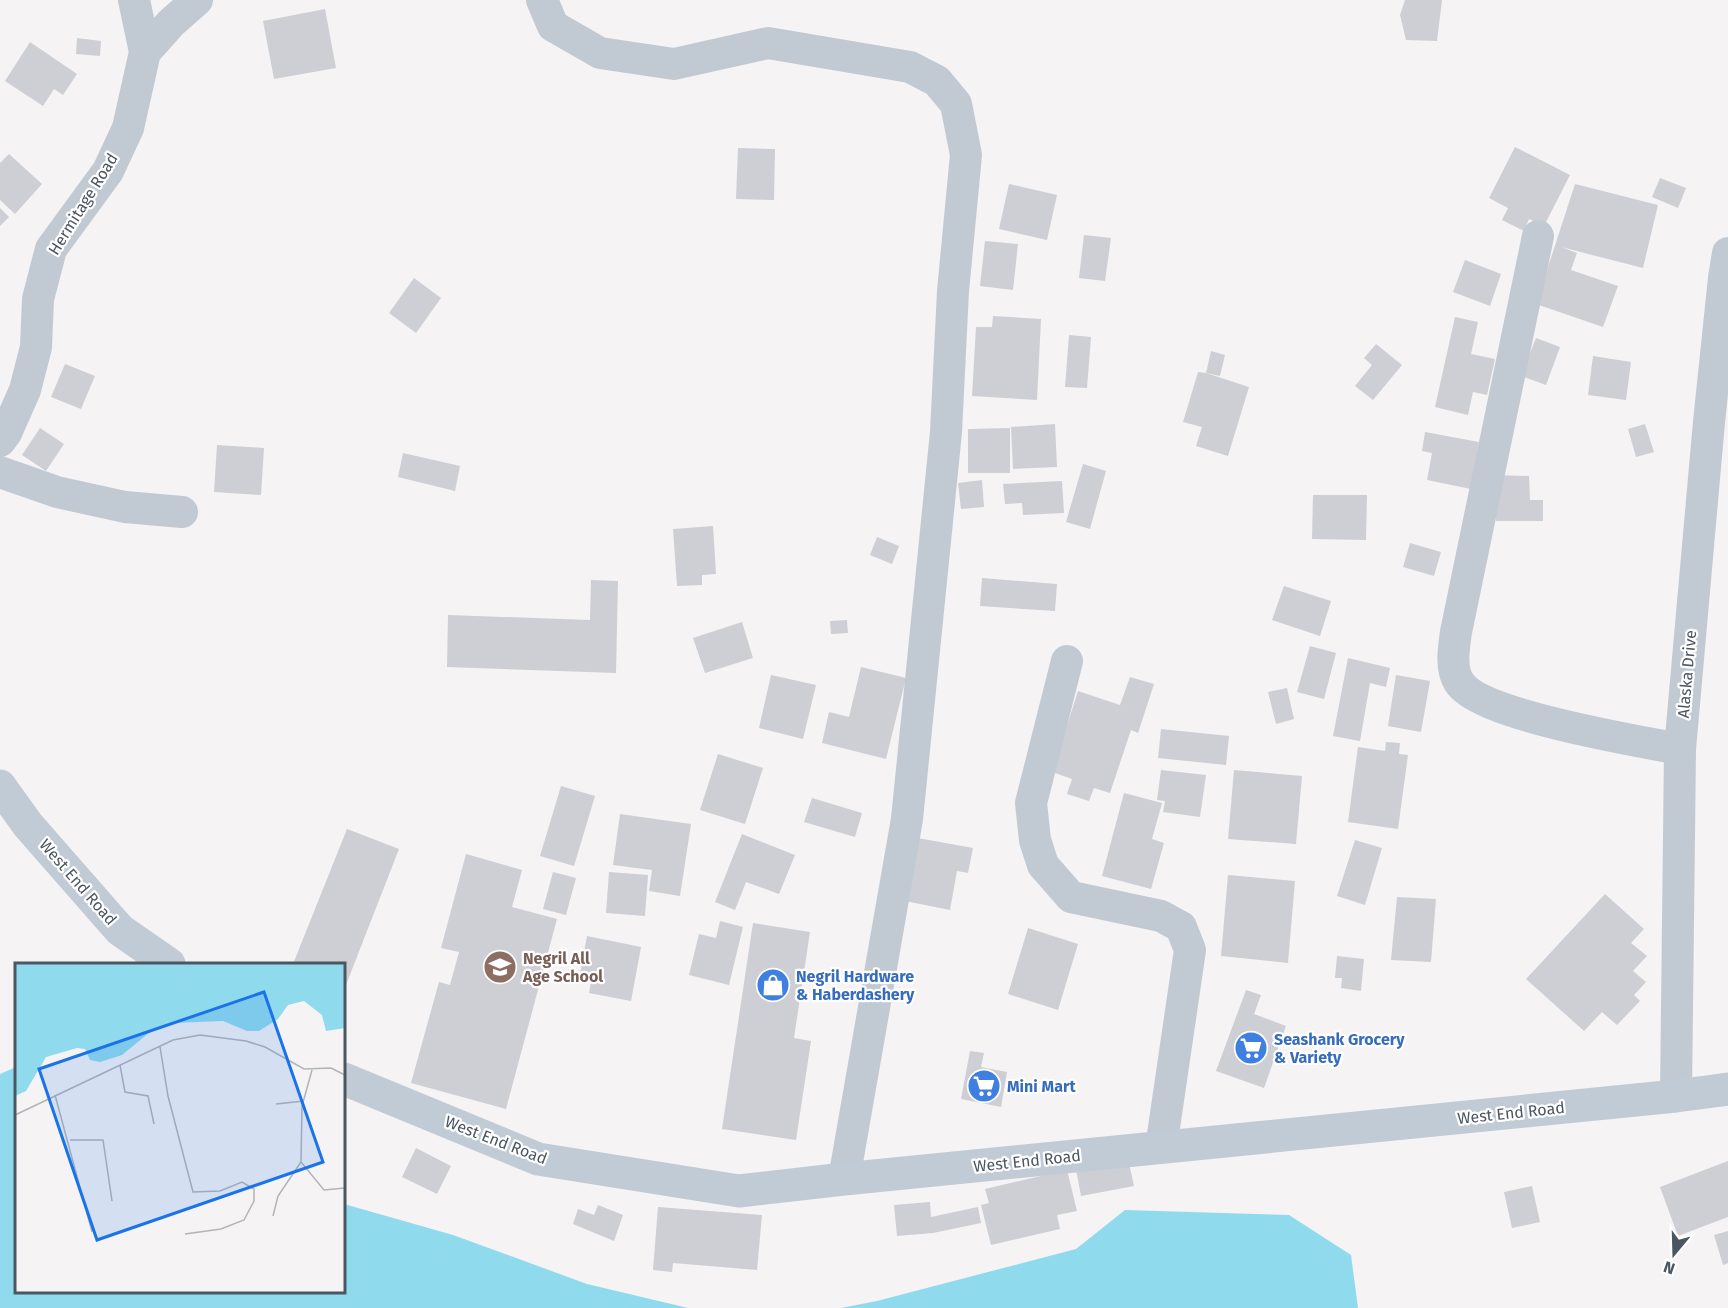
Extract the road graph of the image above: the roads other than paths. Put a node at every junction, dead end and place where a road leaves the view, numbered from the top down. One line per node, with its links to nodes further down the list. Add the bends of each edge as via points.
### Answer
1 (134, 0): 4 (street, Hermitage Road)
2 (197, 0): 4 (street)
3 (542, 0): 18 (street, via 553,26 600,53 674,64 768,43 910,67 937,81 956,104 966,155 946,432 907,819)
4 (145, 52): 7 (street, Hermitage Road, via 128,128 108,171 51,249 38,299 36,346 25,390)
5 (1538, 236): 11 (street, via 1456,632 1455,671 1458,681 1476,697 1537,719)
6 (1728, 253): 11 (street, Alaska Drive)
7 (0, 441)
8 (0, 472): 9 (street, via 57,492 102,502)
9 (182, 512)
10 (1066, 661): 17 (street, via 1031,803 1035,840 1043,865 1071,897 1161,916 1181,927 1190,950)
11 (1680, 750): 16 (street, Alaska Drive)
12 (0, 786): 13 (main road, West End Road, via 28,825 120,930)
13 (168, 963)
14 (345, 1079): 18 (main road, West End Road, via 538,1159 739,1191)
15 (1728, 1089): 16 (main road, West End Road)
16 (1676, 1096): 17 (main road, West End Road)
17 (1161, 1148): 18 (main road, West End Road)
18 (844, 1179)

